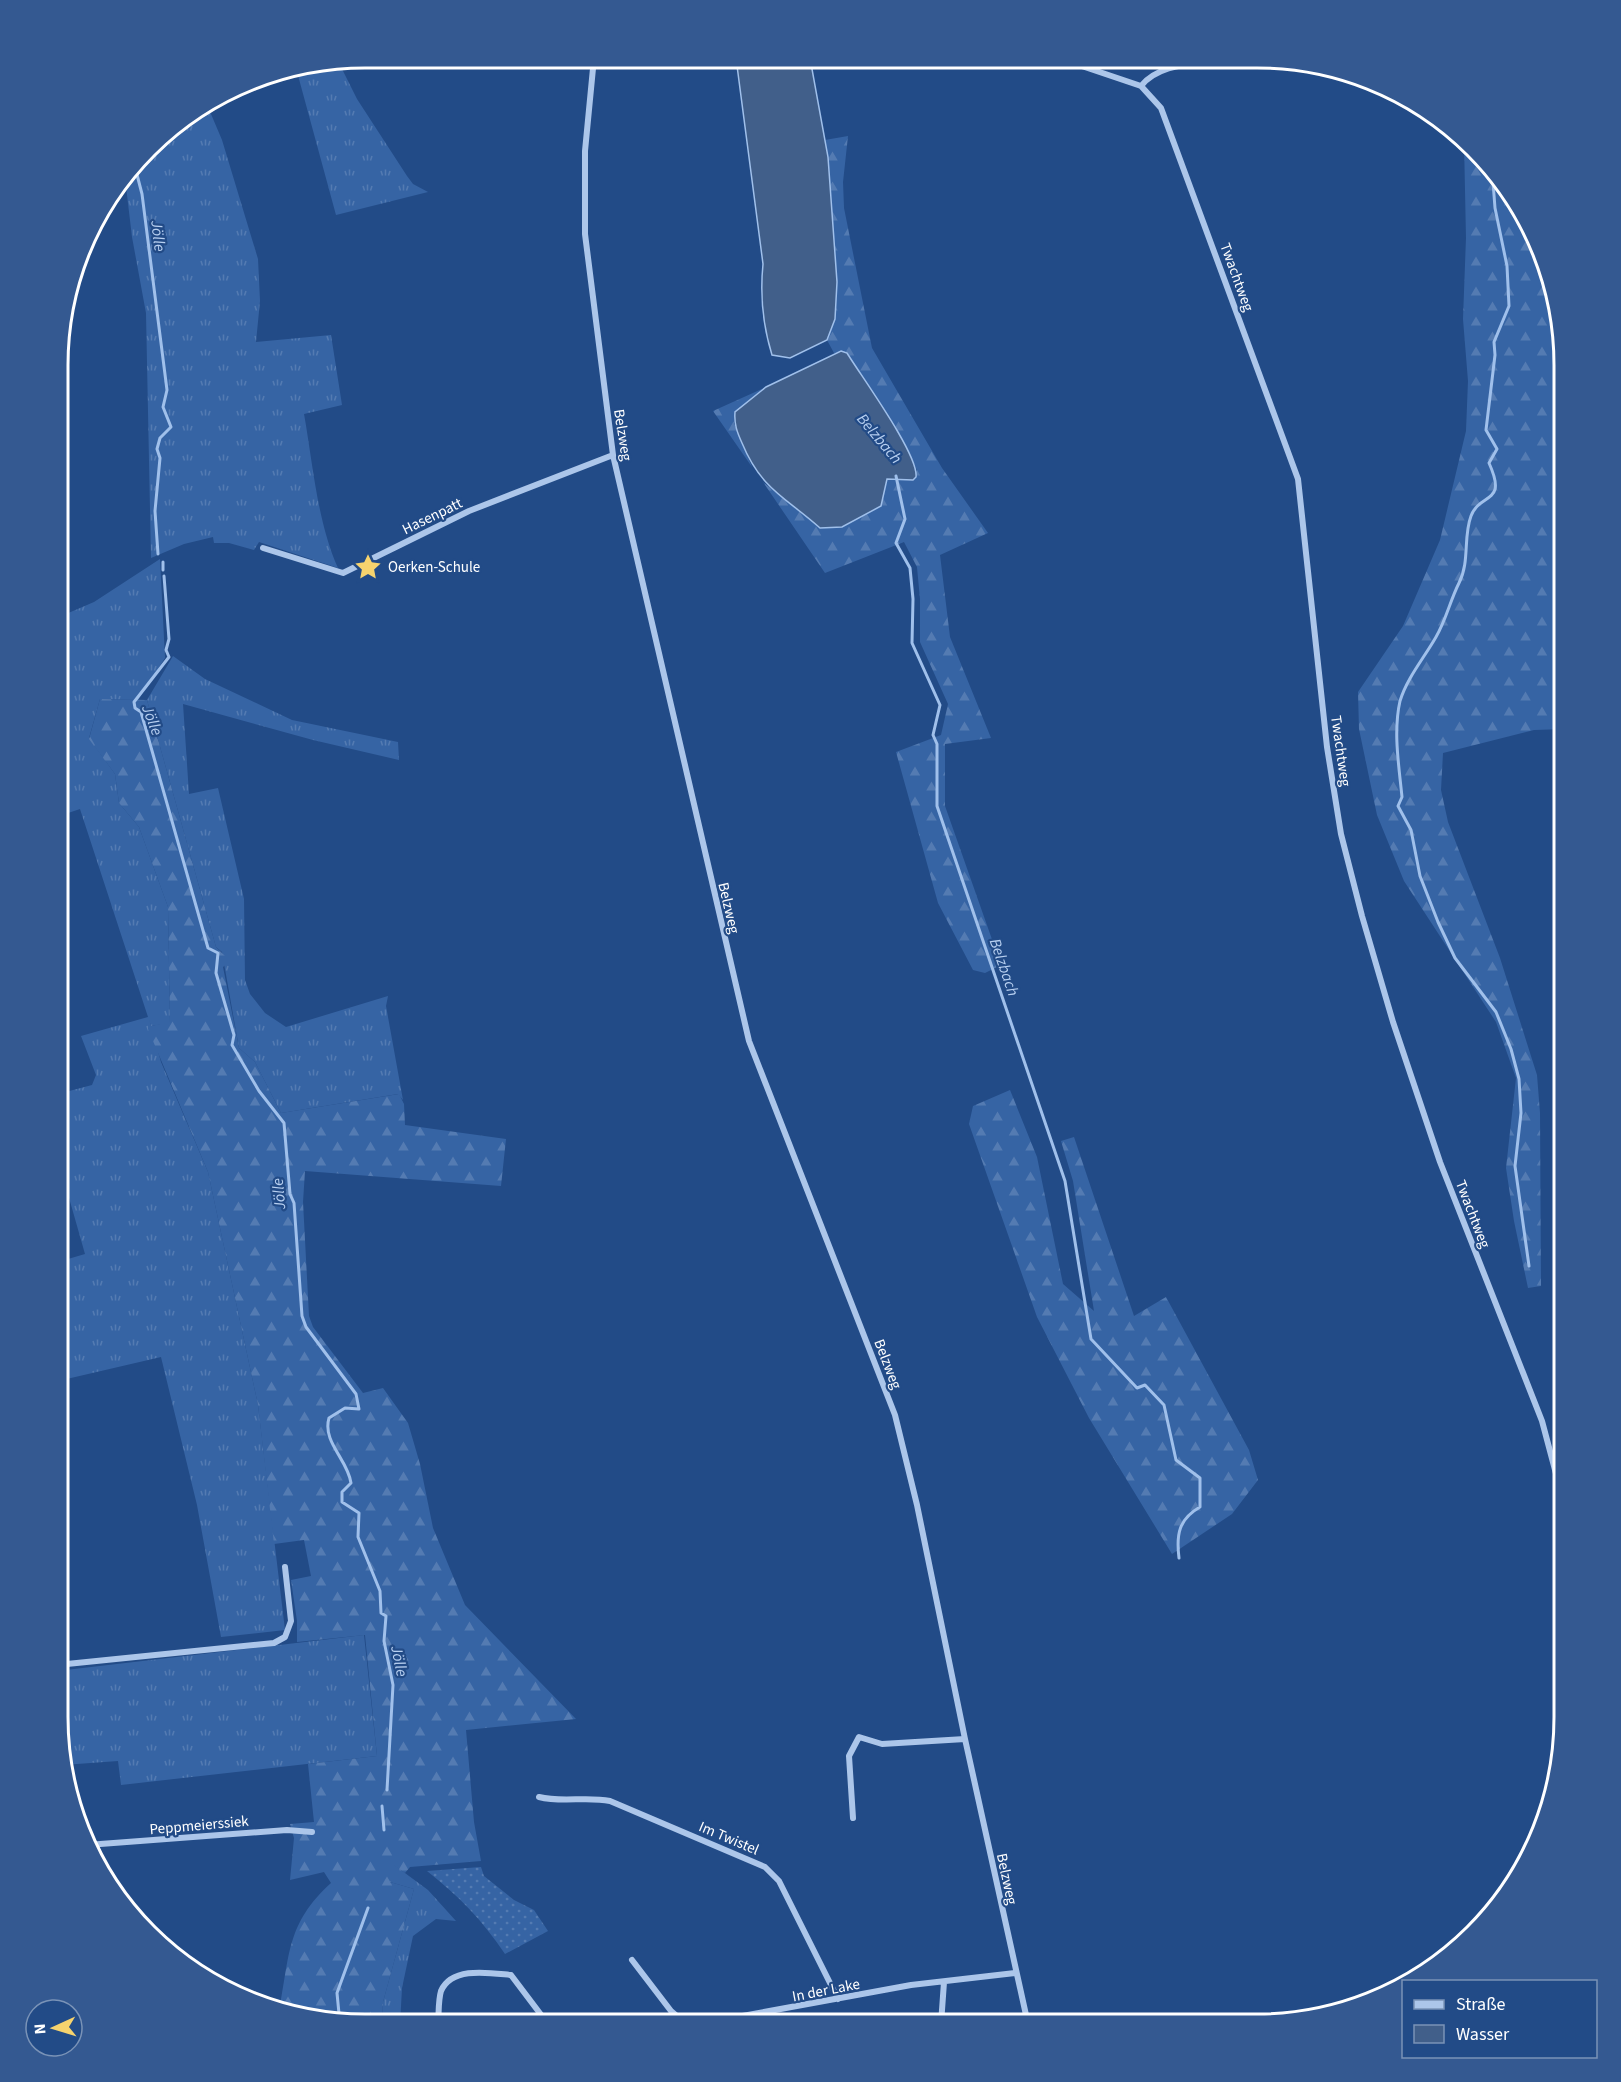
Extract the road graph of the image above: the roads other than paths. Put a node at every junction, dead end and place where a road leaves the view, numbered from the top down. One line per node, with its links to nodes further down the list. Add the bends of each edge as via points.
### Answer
1 (593, 68): 5 (street, Belzweg, via 585,151 585,234)
2 (1087, 68): 4 (street)
3 (1173, 68): 4 (street, via 1148,77)
4 (1141, 86): 7 (street, Twachtweg, via 1155,99 1168,122 1298,479 1327,747 1341,834 1362,916 1440,1162)
5 (613, 455): 6 (street, Hasenpatt, via 469,511 343,573); 10 (street, Belzweg, via 741,1014 756,1064 895,1415)
6 (262, 548)
7 (1554, 1459)
8 (285, 1567): 9 (street, via 291,1621 285,1637 274,1643)
9 (68, 1664)
10 (965, 1739): 12 (street, via 882,1743 859,1737 849,1756); 16 (street, Belzweg)
11 (539, 1797): 18 (street, Im Twistel, via 610,1801 765,1867 779,1881)
12 (853, 1818)
13 (312, 1832): 14 (street, Peppmeierssiek, via 287,1830)
14 (96, 1844)
15 (632, 1960): 21 (street, In der Lake)
16 (1016, 1973): 17 (street, In der Lake); 24 (street, Belzweg)
17 (944, 1982): 18 (street, In der Lake); 23 (street)
18 (838, 1999): 22 (street, In der Lake)
19 (439, 2014): 20 (street, via 442,1990 459,1974 493,1973 511,1975)
20 (540, 2014)
21 (676, 2014)
22 (751, 2014)
23 (942, 2014)
24 (1026, 2014)

